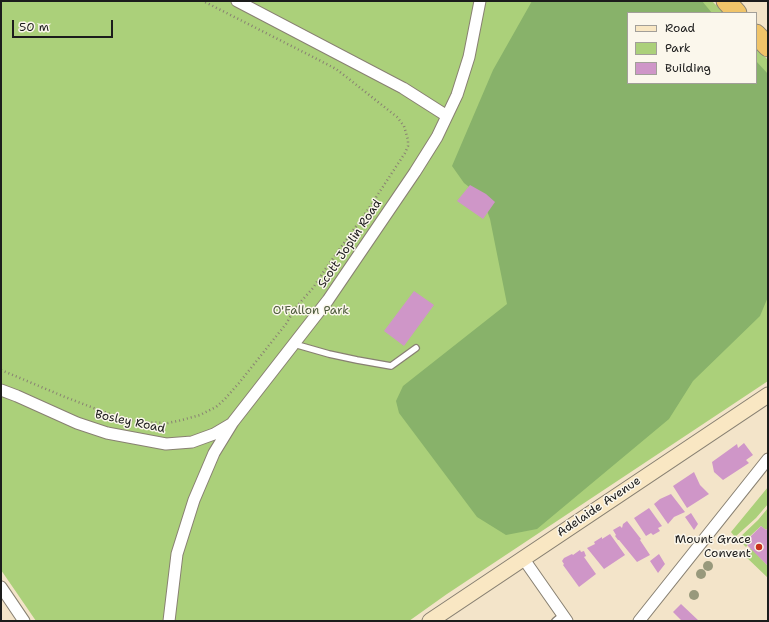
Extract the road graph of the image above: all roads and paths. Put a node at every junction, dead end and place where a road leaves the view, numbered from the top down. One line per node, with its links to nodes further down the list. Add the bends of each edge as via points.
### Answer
1 (203, 1): 11 (path, via 336,69 397,117 404,126 408,140 405,153 313,288 239,383 216,407 200,415 168,423 140,422 104,412)
2 (237, 1): 8 (street, via 397,85)
3 (480, 1): 8 (street, Scott Joplin Road, via 469,57 457,95)
4 (726, 1): 5 (highway)
5 (736, 12)
6 (757, 35): 7 (highway)
7 (768, 47)
8 (447, 116): 9 (street, Scott Joplin Road, via 411,179 328,300)
9 (293, 344): 10 (lane, via 336,356 391,366); 14 (street, Scott Joplin Road)
10 (416, 348)
11 (1, 370)
12 (1, 390): 14 (street, Bosley Road, via 77,423 107,433 166,444 192,442 214,434)
13 (768, 395): 16 (main road, Adelaide Avenue)
14 (233, 422): 20 (street, Scott Joplin Road, via 214,453 194,500 177,554)
15 (768, 459): 22 (street)
16 (523, 558): 18 (street); 21 (main road, Adelaide Avenue)
17 (1, 587): 19 (street)
18 (561, 619)
19 (24, 621)
20 (169, 621)
21 (430, 621)
22 (639, 621)

